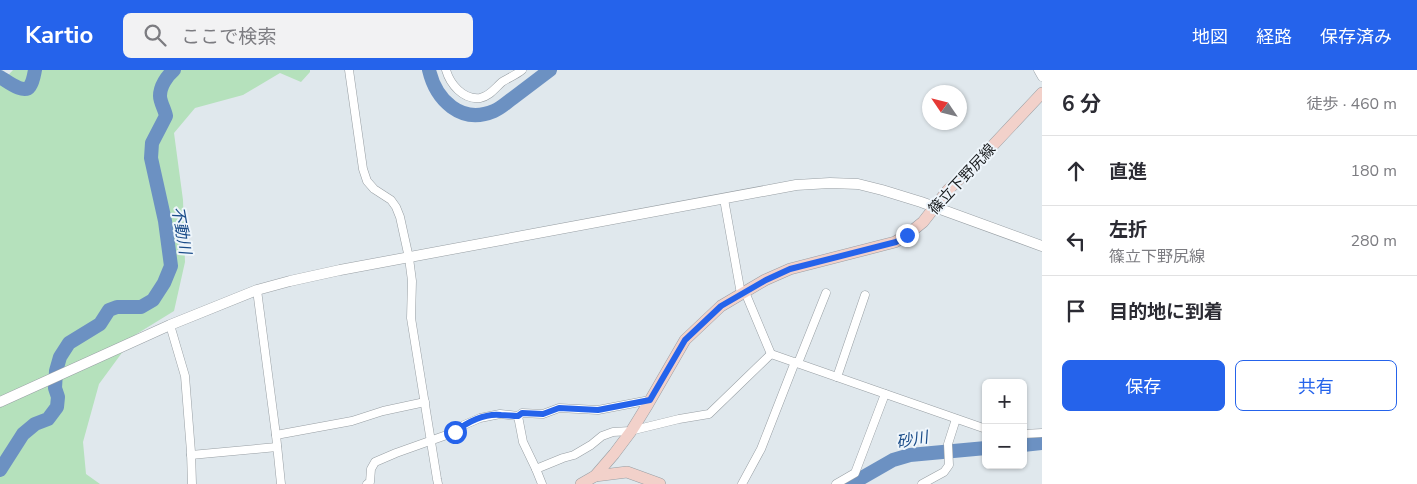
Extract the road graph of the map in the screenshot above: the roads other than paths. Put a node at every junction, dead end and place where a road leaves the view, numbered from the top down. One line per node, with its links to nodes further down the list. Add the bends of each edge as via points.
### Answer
1 (348, 70): 10 (street, via 363,169 367,181 396,207)
2 (446, 70): 3 (street, via 455,88 466,96 480,98)
3 (522, 70)
4 (1038, 70): 5 (street)
5 (1042, 77)
6 (1042, 93): 8 (main road, 篠立下野尻線)
7 (724, 199): 8 (street, via 830,182 858,184); 10 (street); 12 (street)
8 (934, 207): 9 (street); 12 (main road, 篠立下野尻線, via 923,222 896,242 790,269)
9 (1042, 246)
10 (409, 258): 11 (street); 22 (street, via 411,318)
11 (257, 290): 15 (street); 29 (street)
12 (743, 293): 16 (street); 20 (main road, 篠立下野尻線, via 721,306 685,340)
13 (826, 293): 17 (street)
14 (865, 295): 18 (street)
15 (170, 324): 21 (street); 33 (street, via 185,376)
16 (771, 354): 17 (street); 26 (street, via 709,414)
17 (796, 363): 18 (street); 44 (street, via 761,449)
18 (837, 377): 19 (street)
19 (885, 394): 24 (street); 45 (street, via 855,473)
20 (650, 400): 23 (street, via 598,410 559,408 543,414 522,413); 26 (main road, 篠立下野尻線)
21 (0, 402)
22 (425, 402): 29 (street, via 382,411 352,422); 30 (street)
23 (518, 416): 30 (street, via 500,414 480,418); 34 (street, via 523,442)
24 (956, 419): 25 (street); 46 (street, via 948,444 948,466 944,472)
25 (982, 428)
26 (632, 430): 32 (main road, 篠立下野尻線); 34 (street, via 602,436 574,456)
27 (1042, 433): 28 (street)
28 (1027, 434)
29 (276, 435): 31 (street)
30 (430, 441): 39 (street, via 375,462 370,482); 40 (street)
31 (277, 447): 33 (street); 38 (street)
32 (614, 454): 35 (main road); 36 (main road, 篠立下野尻線)
33 (191, 455): 37 (street)
34 (536, 469): 41 (street)
35 (627, 472): 36 (main road); 43 (main road)
36 (595, 476): 42 (main road, 篠立下野尻線)
37 (192, 484)
38 (281, 484)
39 (366, 484)
40 (438, 484)
41 (542, 484)
42 (581, 484)
43 (660, 484)
44 (742, 484)
45 (836, 484)
46 (922, 484)

